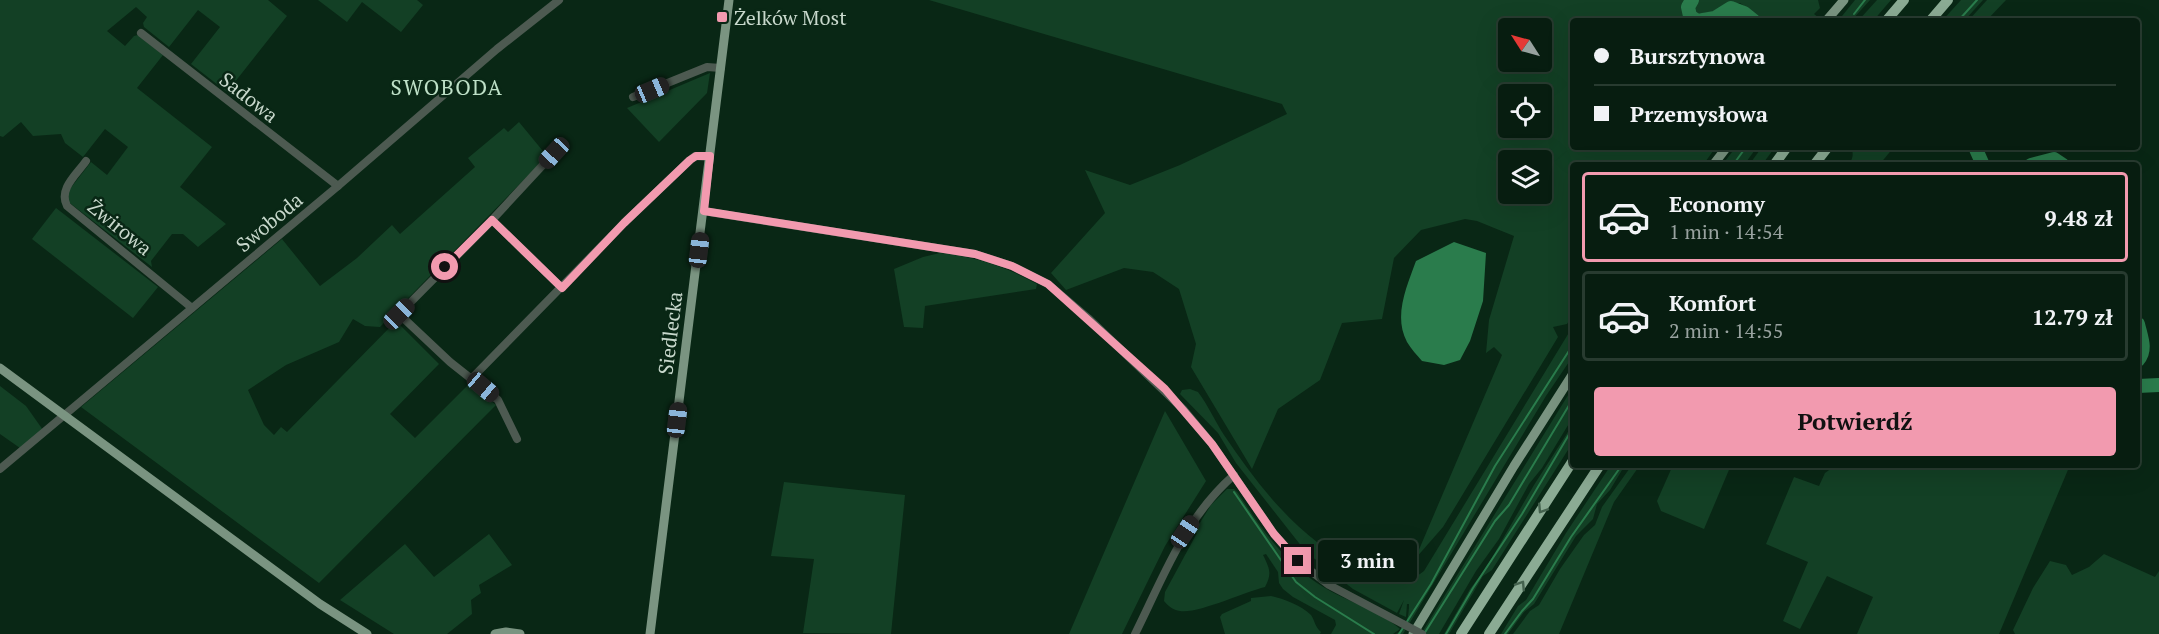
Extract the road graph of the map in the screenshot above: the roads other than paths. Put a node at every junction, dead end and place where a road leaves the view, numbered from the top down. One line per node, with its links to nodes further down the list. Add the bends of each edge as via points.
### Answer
1 (558, 0): 19 (street, Swoboda)
2 (729, 0): 10 (main road, Siedlecka)
3 (1844, 0): 6 (main road)
4 (1904, 0): 7 (highway)
5 (1948, 0): 8 (highway)
6 (1829, 18)
7 (1889, 18)
8 (1933, 18)
9 (141, 33): 19 (street, Sadowa)
10 (721, 68): 11 (street, via 707,67); 15 (main road, Siedlecka)
11 (633, 97)
12 (1725, 150): 17 (main road)
13 (1826, 150): 18 (highway)
14 (554, 153): 21 (street)
15 (710, 156): 20 (main road, Siedlecka); 22 (street, via 690,160)
16 (86, 161): 23 (street, Żwirowa, via 65,189 67,206)
17 (1715, 162)
18 (1816, 162)
19 (338, 186): 23 (street, Swoboda)
20 (704, 211): 32 (street, via 975,254 1025,272 1048,284 1165,389); 36 (main road, Siedlecka)
21 (492, 220): 22 (street); 25 (street, via 399,314)
22 (562, 288): 25 (street)
23 (192, 308): 27 (street, Swoboda)
24 (0, 368): 27 (main road)
25 (472, 378): 28 (street, via 498,400)
26 (1570, 378): 38 (main road)
27 (64, 414): 31 (street, Swoboda); 33 (main road, via 320,604)
28 (517, 439)
29 (1570, 465): 40 (highway, one-way to 40)
30 (1598, 468): 41 (highway, one-way to 30)
31 (0, 469)
32 (1234, 476): 37 (street, via 1208,500 1185,532); 39 (street, bridge, via 1298,561 1329,585)
33 (367, 634)
34 (495, 634): 35 (main road)
35 (520, 634)
36 (650, 634)
37 (1135, 634)
38 (1413, 634)
39 (1422, 634)
40 (1461, 634)
41 (1489, 634)

